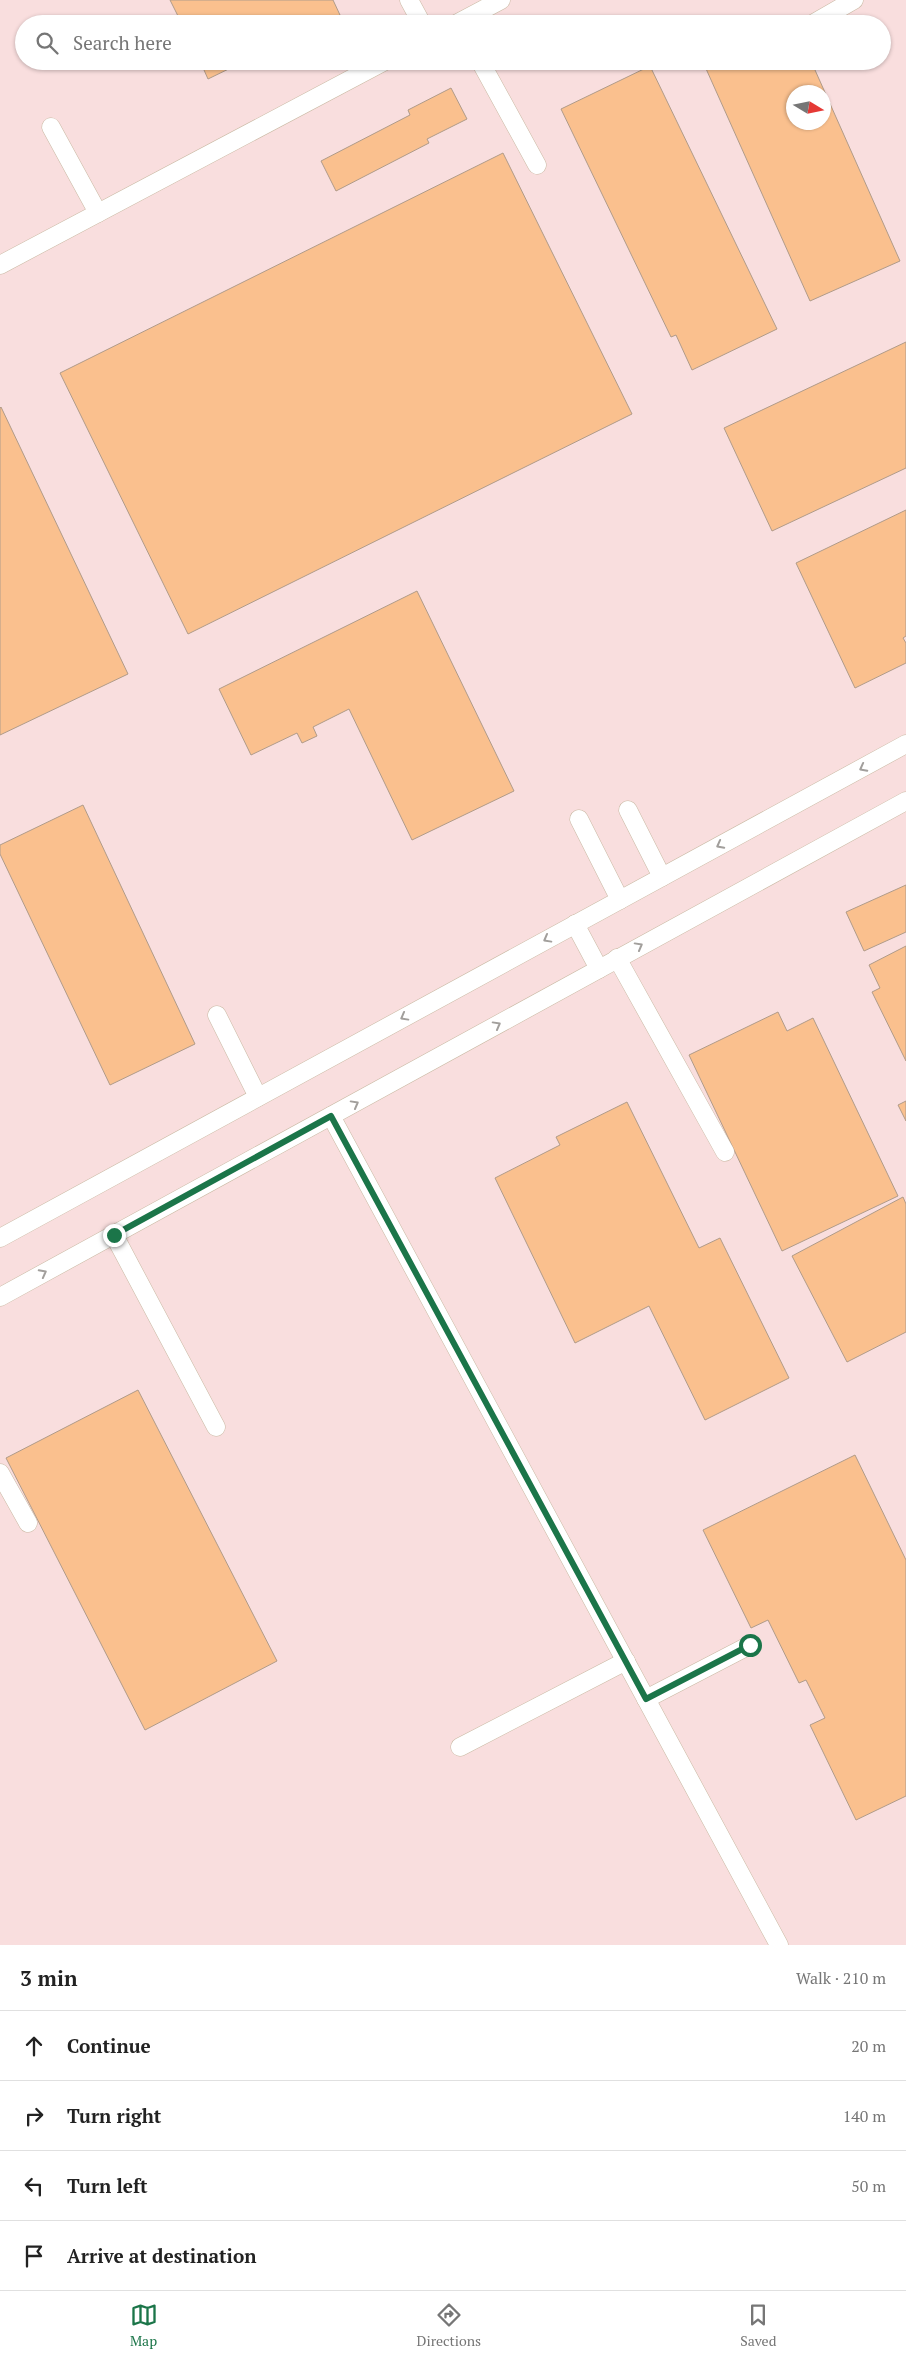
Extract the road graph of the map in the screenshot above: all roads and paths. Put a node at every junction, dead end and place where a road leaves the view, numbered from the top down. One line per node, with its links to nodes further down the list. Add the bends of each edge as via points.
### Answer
1 (409, 0): 4 (lane)
2 (501, 0): 5 (lane)
3 (854, 0): 6 (lane)
4 (417, 15)
5 (473, 15)
6 (828, 15)
7 (368, 70): 11 (lane)
8 (485, 70): 10 (lane)
9 (51, 127): 11 (lane)
10 (537, 165)
11 (98, 213): 12 (lane)
12 (0, 265)
13 (906, 744): 17 (lane, one-way to 17)
14 (906, 801): 20 (lane, one-way to 14)
15 (628, 810): 17 (lane)
16 (579, 819): 18 (lane)
17 (662, 877): 18 (lane)
18 (620, 900): 19 (lane)
19 (575, 924): 21 (lane); 23 (lane, one-way to 23)
20 (617, 958): 21 (lane); 25 (lane)
21 (599, 969): 24 (lane, one-way to 21)
22 (217, 1015): 23 (lane)
23 (258, 1097): 27 (lane)
24 (331, 1116): 26 (lane); 33 (lane)
25 (725, 1152)
26 (114, 1235): 28 (lane, one-way to 26); 29 (lane)
27 (0, 1238)
28 (0, 1297)
29 (216, 1427)
30 (0, 1473): 31 (lane)
31 (28, 1523)
32 (750, 1645): 34 (lane)
33 (626, 1661): 34 (lane); 35 (lane)
34 (646, 1699): 36 (lane)
35 (460, 1747)
36 (779, 1945)

